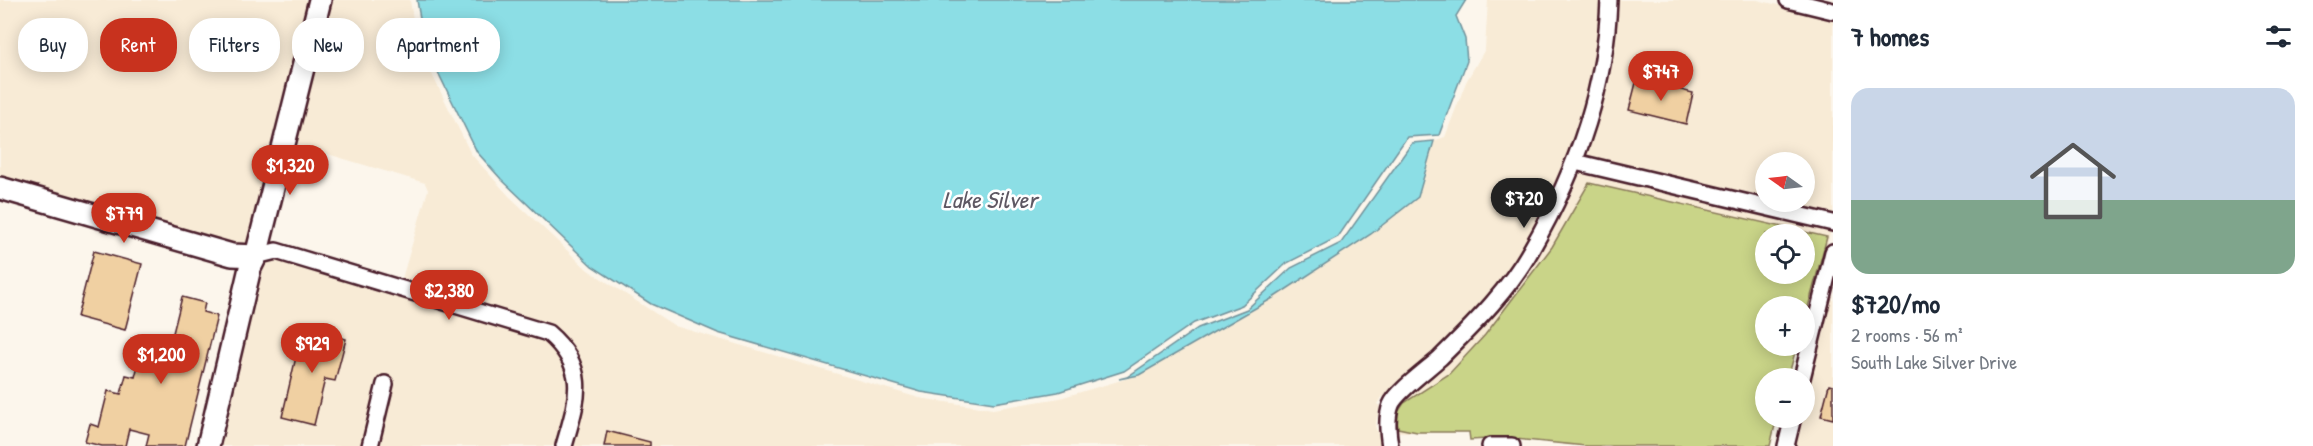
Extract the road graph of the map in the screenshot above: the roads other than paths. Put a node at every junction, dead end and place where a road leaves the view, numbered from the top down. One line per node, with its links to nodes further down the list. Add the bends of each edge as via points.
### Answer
1 (320, 0): 9 (street)
2 (1609, 0): 5 (street, via 1597,88)
3 (1788, 0): 4 (street)
4 (1833, 11)
5 (1575, 162): 7 (street); 16 (street, via 1541,233 1507,287 1392,403)
6 (0, 188): 9 (street, via 232,255)
7 (1833, 223)
8 (1833, 252): 10 (street)
9 (256, 256): 13 (street); 15 (street, via 276,251 549,333 576,368 576,402)
10 (1804, 368)
11 (385, 384): 14 (street)
12 (1790, 428): 19 (street)
13 (208, 446)
14 (370, 446)
15 (564, 446)
16 (1390, 446)
17 (1490, 446): 18 (street)
18 (1512, 446)
19 (1786, 446)

